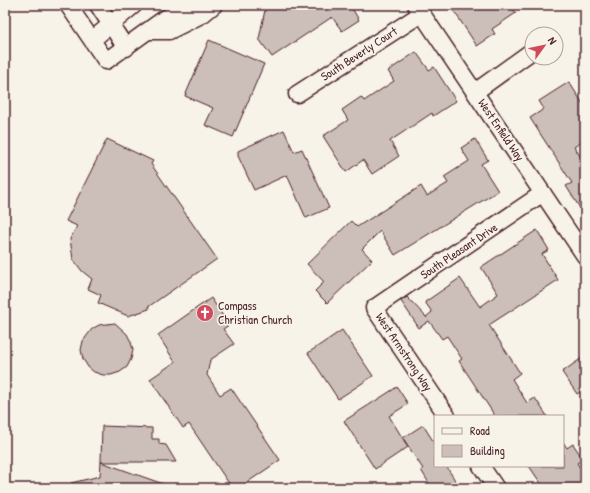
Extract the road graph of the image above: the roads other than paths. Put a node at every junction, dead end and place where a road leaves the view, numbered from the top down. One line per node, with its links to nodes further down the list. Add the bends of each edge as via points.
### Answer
1 (68, 5): 9 (street)
2 (98, 5): 7 (street)
3 (134, 5): 7 (street)
4 (190, 5): 8 (street, via 164,18)
5 (214, 5): 8 (street, via 203,14 169,31)
6 (418, 9): 12 (street, West Enfield Way); 13 (street, South Beverly Court)
7 (111, 25): 9 (street); 10 (street)
8 (150, 31): 10 (street)
9 (92, 40): 10 (street, via 106,61)
10 (126, 48)
11 (524, 57): 12 (street)
12 (475, 92): 14 (street, West Enfield Way)
13 (297, 94)
14 (543, 193): 15 (street, West Enfield Way); 16 (street, South Pleasant Drive)
15 (585, 256)
16 (374, 308): 17 (street, West Armstrong Way)
17 (446, 415)
18 (482, 467): 19 (street)
19 (496, 488)

